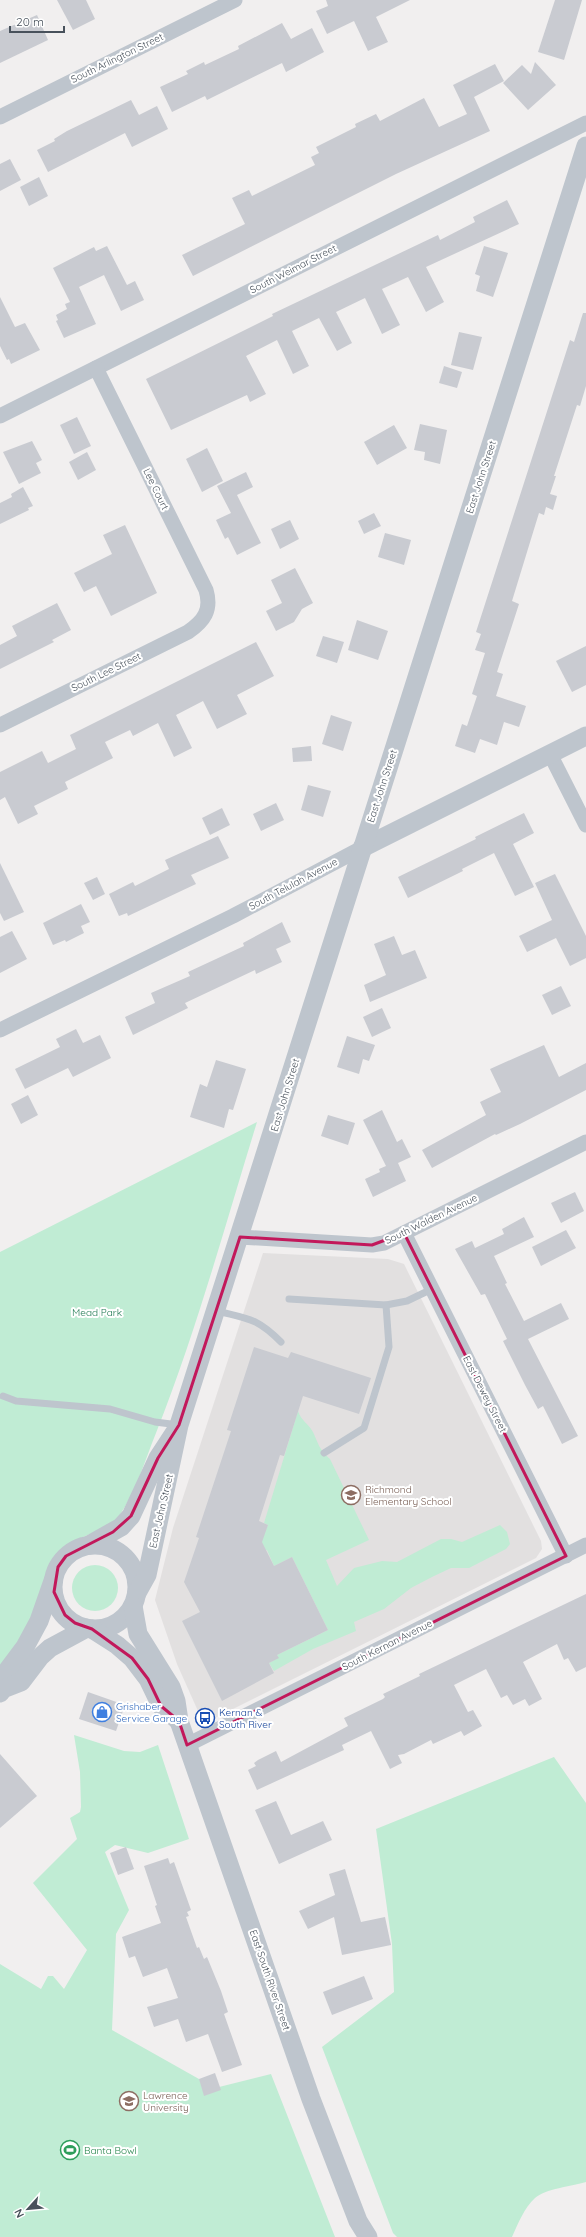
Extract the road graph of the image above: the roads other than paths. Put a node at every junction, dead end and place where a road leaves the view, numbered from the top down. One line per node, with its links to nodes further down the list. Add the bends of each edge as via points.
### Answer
1 (235, 0): 2 (street, South Arlington Street)
2 (0, 117)
3 (586, 123): 5 (street, South Weimar Street)
4 (586, 146): 12 (street, East John Street)
5 (96, 368): 6 (street, South Weimar Street); 7 (street, Lee Court, via 206,590)
6 (0, 416)
7 (207, 612): 8 (street, South Lee Street, via 199,624 188,632)
8 (0, 725)
9 (586, 736): 10 (street, South Telulah Avenue)
10 (550, 754): 11 (street); 12 (street, South Telulah Avenue)
11 (586, 825)
12 (362, 848): 13 (street, South Telulah Avenue, via 237,914); 16 (street, East John Street)
13 (0, 1030)
14 (586, 1142): 15 (street, South Walden Avenue)
15 (404, 1233): 16 (street, South Walden Avenue, via 384,1243 372,1245); 17 (street, East Dewey Street)
16 (240, 1237): 20 (street, East John Street)
17 (432, 1290): 19 (lane, via 407,1301); 27 (street, East Dewey Street)
18 (289, 1299): 19 (lane)
19 (386, 1305): 24 (lane, via 389,1347 364,1428)
20 (216, 1311): 21 (lane, via 251,1319 264,1325); 23 (street, East John Street)
21 (281, 1342)
22 (3, 1396): 23 (lane, via 16,1400 110,1410)
23 (179, 1426): 25 (street, East John Street, via 158,1458 144,1493 131,1516 121,1527); 29 (street, East John Street, via 147,1575)
24 (324, 1453)
25 (89, 1545): 28 (street, via 66,1556 58,1567); 29 (street, via 115,1549 125,1557 133,1568 137,1580)
26 (586, 1546): 27 (street, South Kernan Avenue)
27 (566, 1556): 33 (street, South Kernan Avenue)
28 (54, 1579): 30 (street, via 54,1592 65,1616 75,1624); 31 (street, via 39,1621 7,1671)
29 (135, 1600): 30 (street, via 126,1616 116,1623 105,1628); 32 (street, East South River Street, via 138,1634 172,1687)
30 (90, 1628): 31 (street, via 50,1648 21,1682); 32 (street, via 132,1658 148,1679 161,1706)
31 (2, 1691)
32 (179, 1721): 33 (street, East South River Street)
33 (187, 1745): 34 (street, East South River Street, via 311,2099 358,2221)
34 (368, 2237)

